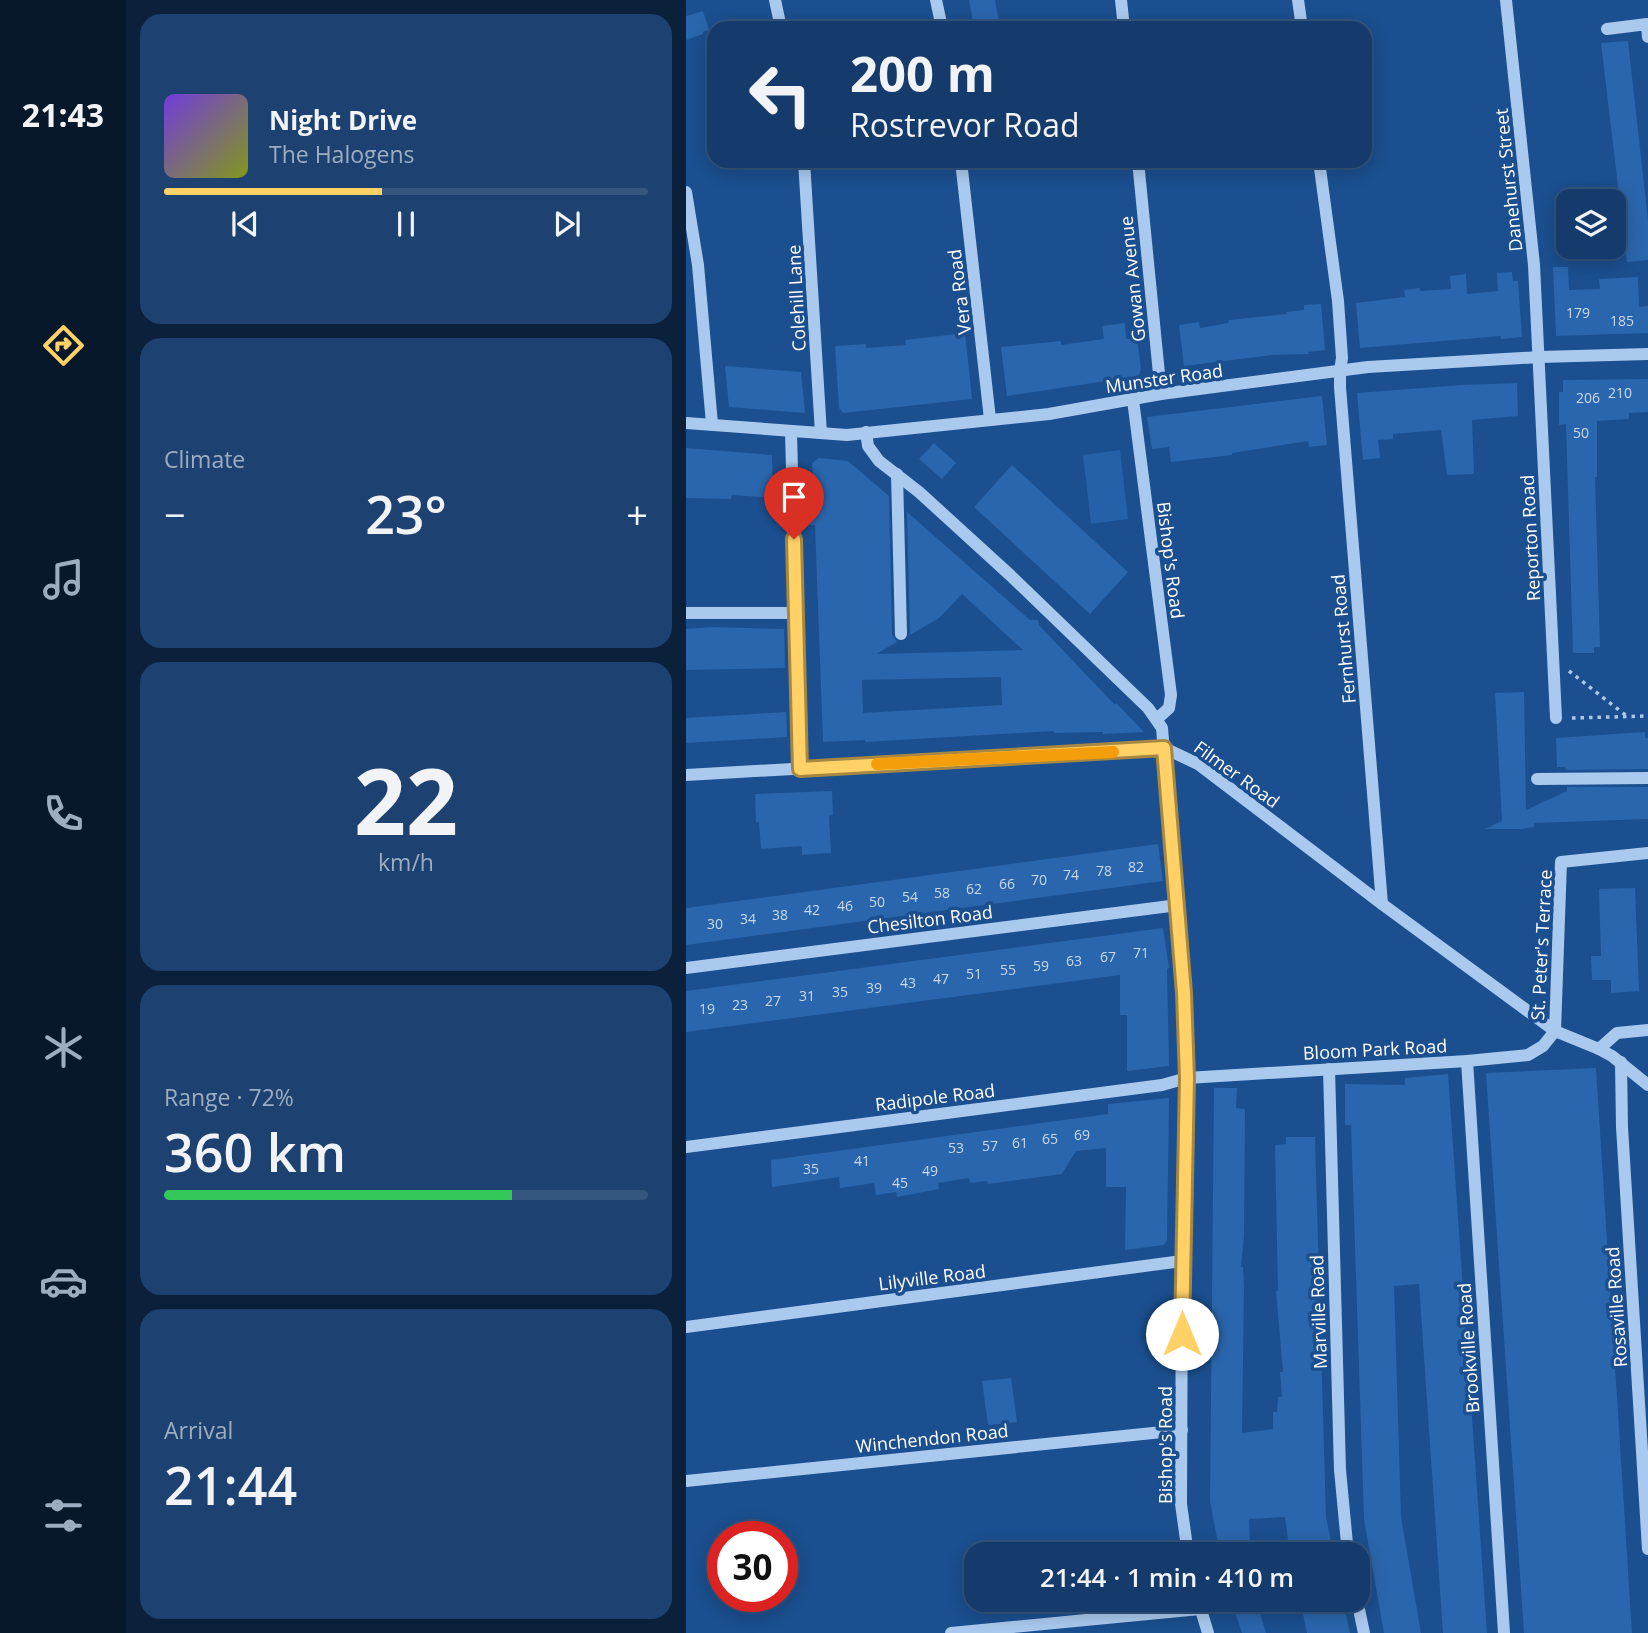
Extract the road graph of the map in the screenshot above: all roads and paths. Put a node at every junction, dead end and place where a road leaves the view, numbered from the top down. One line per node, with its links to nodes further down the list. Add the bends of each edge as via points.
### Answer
1 (775, 0): 6 (street)
2 (936, 0): 7 (street)
3 (1121, 0): 8 (street)
4 (1298, 0): 9 (street)
5 (1506, 0): 18 (street, Danehurst Street)
6 (780, 21)
7 (940, 21)
8 (1123, 21)
9 (1300, 21)
10 (1607, 29): 11 (street, via 1647,24)
11 (1648, 37)
12 (804, 168): 27 (street, Colehill Lane)
13 (962, 168): 22 (street, Vera Road)
14 (1139, 168): 20 (street, Gowan Avenue)
15 (1320, 168): 19 (street, Fernhurst Road, via 1338,301)
16 (686, 192): 24 (street, via 698,265)
17 (1648, 354): 18 (street, Munster Road)
18 (1540, 357): 19 (street, Munster Road); 32 (street, Reporton Road)
19 (1340, 370): 20 (street, Munster Road); 43 (street, Fernhurst Road)
20 (1161, 394): 21 (street, Munster Road)
21 (1133, 400): 22 (street, Munster Road); 36 (street, Bishop's Road, via 1147,469 1171,695 1169,708)
22 (990, 419): 26 (street, Munster Road)
23 (686, 423): 24 (street, Munster Road)
24 (712, 424): 25 (street, Munster Road)
25 (791, 432): 27 (street, Munster Road); 30 (street)
26 (866, 432): 27 (street, Munster Road); 28 (street, via 873,455)
27 (821, 433)
28 (897, 474): 31 (street); 36 (street, via 1010,575)
29 (686, 613): 30 (street)
30 (797, 613): 38 (street)
31 (901, 634)
32 (1553, 659): 34 (path); 35 (street, Reporton Road)
33 (1648, 716): 34 (path)
34 (1628, 717): 35 (path)
35 (1556, 718)
36 (1157, 719): 37 (street, Filmer Road)
37 (1164, 748): 38 (street); 43 (street, Filmer Road, via 1198,764); 44 (street, Bishop's Road)
38 (800, 769): 39 (street)
39 (686, 775)
40 (1648, 778): 41 (street)
41 (1537, 779)
42 (1648, 853): 47 (street, St. Peter's Terrace, via 1561,862)
43 (1382, 904): 47 (street, Filmer Road)
44 (1178, 905): 45 (street, Chesilton Road); 52 (street, Bishop's Road)
45 (686, 968)
46 (1648, 1030): 48 (street, via 1617,1033)
47 (1555, 1031): 48 (street, Filmer Road); 49 (street, Bloom Park Road, via 1528,1055)
48 (1599, 1049): 50 (street, Filmer Road)
49 (1467, 1061): 51 (street, Bloom Park Road); 68 (street, Brookville Road)
50 (1620, 1062): 53 (street, Filmer Road); 61 (street, Rosaville Road)
51 (1329, 1069): 52 (street, Bloom Park Road); 60 (street, Marville Road, via 1340,1457)
52 (1187, 1078): 54 (street, Radipole Road, via 1162,1085); 55 (street, Bishop's Road)
53 (1648, 1085)
54 (686, 1147)
55 (1182, 1261): 56 (street, Lilyville Road); 57 (street, Bishop's Road)
56 (686, 1327)
57 (1182, 1430): 58 (street, Winchendon Road); 59 (street, Bishop's Road, via 1181,1504)
58 (686, 1481)
59 (1186, 1542)
60 (1347, 1542)
61 (1648, 1549)
62 (1131, 1612): 65 (street)
63 (1201, 1612): 66 (street)
64 (1360, 1612): 67 (street)
65 (951, 1633)
66 (1208, 1633)
67 (1364, 1633)
68 (1504, 1633)

